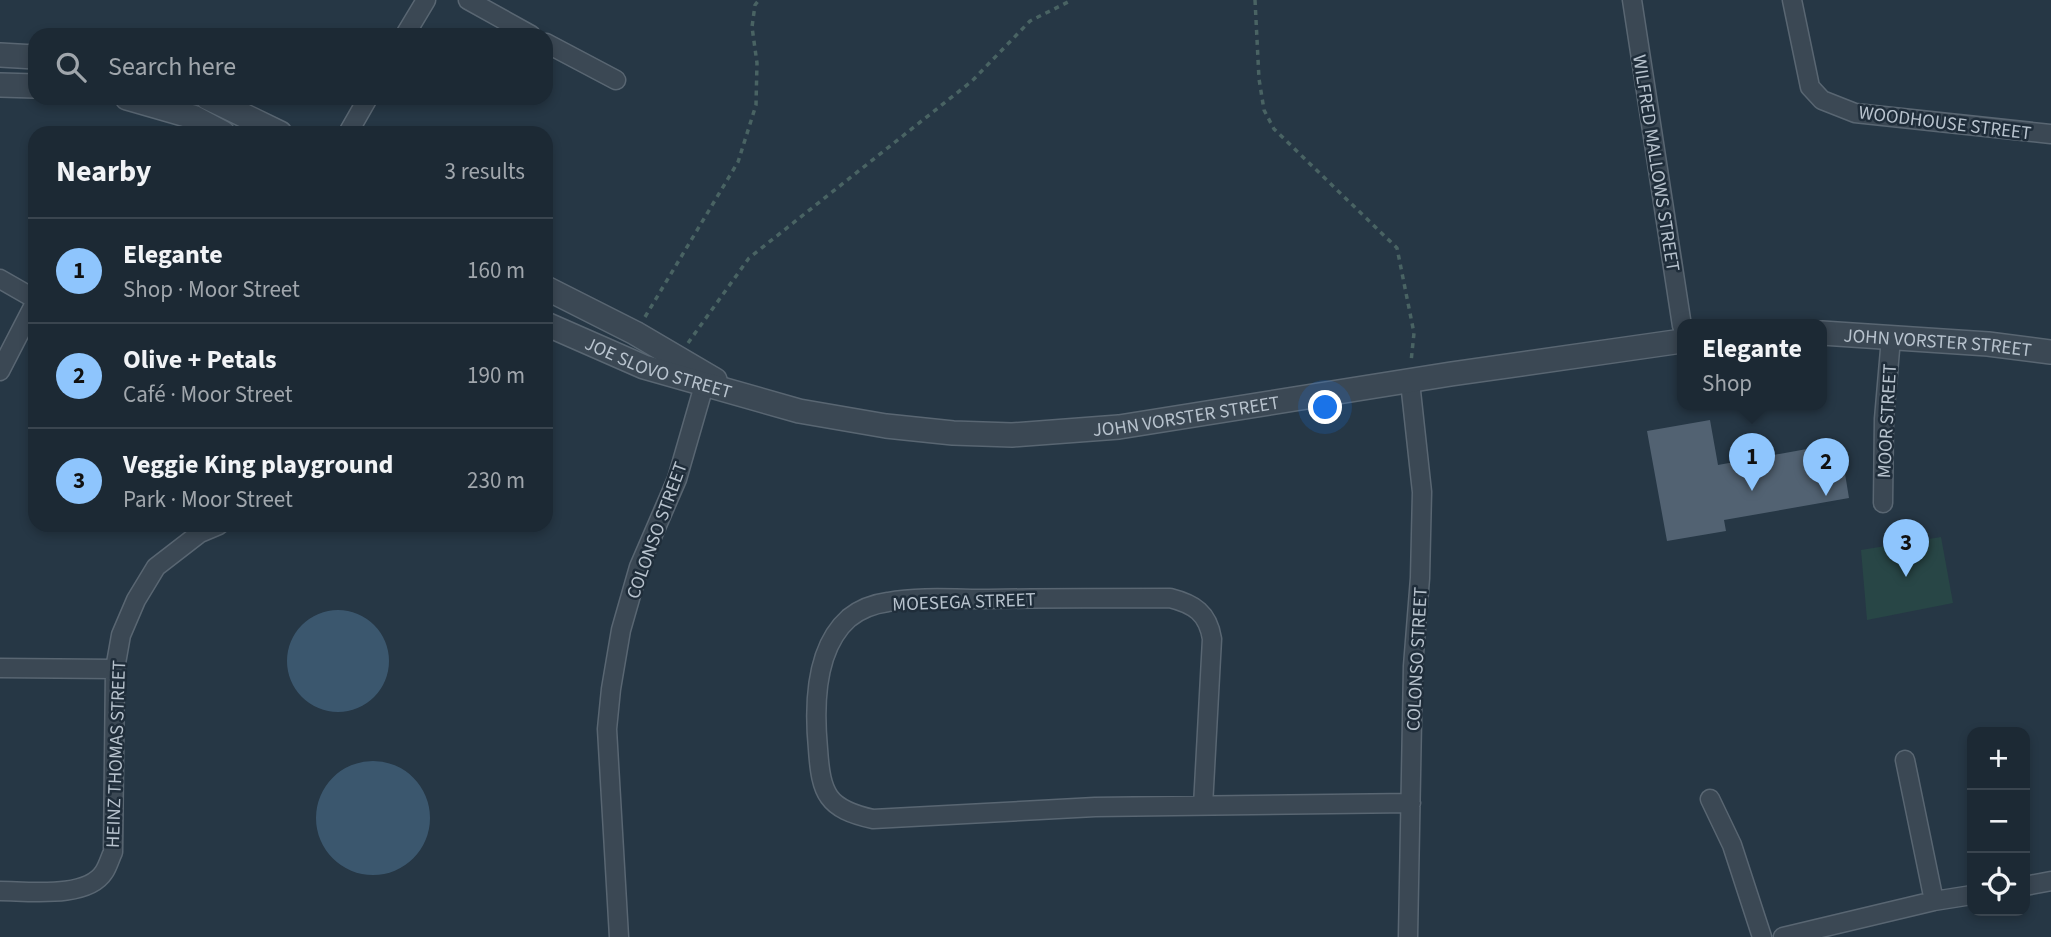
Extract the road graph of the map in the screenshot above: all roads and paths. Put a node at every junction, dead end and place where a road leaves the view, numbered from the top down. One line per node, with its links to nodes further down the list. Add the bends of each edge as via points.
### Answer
1 (426, 0): 8 (street)
2 (467, 0): 9 (street)
3 (759, 0): 29 (path, via 752,27 756,105 738,162)
4 (1072, 0): 34 (path, via 1030,21 972,81 749,258)
5 (1255, 0): 37 (path, via 1259,79 1264,110 1274,129 1397,248 1414,333)
6 (1632, 0): 27 (street, WILFRED MALLOWS STREET)
7 (1792, 0): 22 (street, WOODHOUSE STREET, via 1810,87 1822,100 1855,113)
8 (409, 28)
9 (518, 28)
10 (553, 47): 13 (street)
11 (0, 55): 12 (street)
12 (28, 57)
13 (616, 80)
14 (0, 85): 15 (street)
15 (28, 86)
16 (151, 105): 19 (street)
17 (222, 105): 20 (street)
18 (364, 105): 21 (street)
19 (210, 126)
20 (266, 126)
21 (352, 126)
22 (2051, 134)
23 (0, 279): 25 (street)
24 (553, 292): 29 (street, JOE SLOVO STREET)
25 (28, 297)
26 (28, 315): 35 (street)
27 (1681, 319)
28 (553, 327): 36 (street, JOE SLOVO STREET, via 643,367)
29 (635, 333): 34 (street, JOE SLOVO STREET)
30 (1827, 333): 31 (street, JOHN VORSTER STREET)
31 (1891, 338): 33 (street, JOHN VORSTER STREET); 39 (street, MOOR STREET)
32 (1677, 342): 37 (street, JOHN VORSTER STREET)
33 (2051, 352)
34 (677, 356): 36 (street, JOE SLOVO STREET)
35 (0, 372)
36 (705, 380): 38 (street, JOE SLOVO STREET); 52 (street, COLONSO STREET, via 677,479 639,567 611,689 607,729)
37 (1410, 382): 38 (street, JOHN VORSTER STREET, via 1119,427 1012,435 886,426 799,411); 45 (street, COLONSO STREET, via 1422,492)
38 (731, 391)
39 (1883, 503)
40 (202, 532): 42 (street, HEINZ THOMAS STREET, via 156,567 121,635)
41 (0, 668): 42 (street)
42 (115, 669): 49 (street, HEINZ THOMAS STREET, via 113,852 103,874 85,887)
43 (1905, 760): 51 (street)
44 (1710, 799): 54 (street, via 1732,845)
45 (1410, 803): 46 (street, MOESEGA STREET); 53 (street, COLONSO STREET)
46 (1203, 806): 46 (street, MOESEGA STREET, via 873,819 851,814 830,801 821,783 816,700 827,652 848,619 866,607 890,601 1170,598 1188,603 1203,613 1212,639)
47 (2051, 881): 48 (street)
48 (2030, 885)
49 (0, 891)
50 (1967, 896): 51 (street)
51 (1934, 901): 55 (street)
52 (619, 937)
53 (1408, 937)
54 (1762, 937)
55 (1783, 937)

